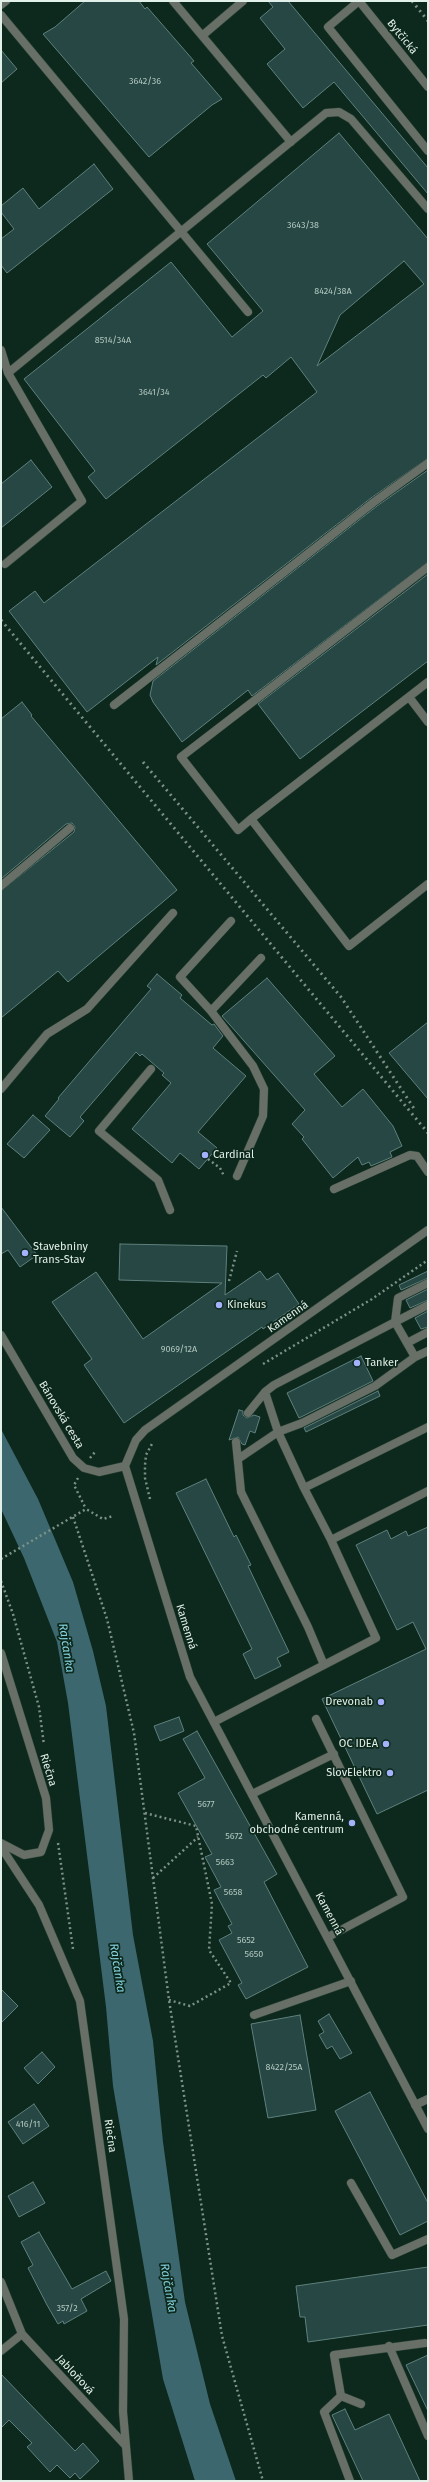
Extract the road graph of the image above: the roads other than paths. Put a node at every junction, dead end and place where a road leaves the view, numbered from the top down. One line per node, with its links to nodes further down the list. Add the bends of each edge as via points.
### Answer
1 (6, 1): 5 (street)
2 (173, 1): 7 (street)
3 (243, 1): 7 (street)
4 (359, 1): 8 (street, Bytčická); 10 (street, via 328,27)
5 (1, 5)
6 (1, 15): 12 (street)
7 (202, 35): 9 (street)
8 (428, 87)
9 (291, 142): 11 (street, via 326,113 339,112 351,118); 12 (street)
10 (428, 151)
11 (428, 209)
12 (182, 232): 13 (street); 15 (street)
13 (248, 312)
14 (1, 350): 15 (street)
15 (8, 373): 17 (street, via 82,501)
16 (428, 463): 21 (street, via 374,502)
17 (5, 564)
18 (428, 567): 23 (street, via 181,757 238,830)
19 (428, 682): 20 (street)
20 (409, 697): 22 (street); 23 (street)
21 (114, 705)
22 (428, 722)
23 (251, 819): 25 (street, via 349,946)
24 (70, 828): 26 (street)
25 (428, 884)
26 (1, 886)
27 (172, 913): 32 (street, via 87,1009 47,1034)
28 (231, 921): 30 (street, via 180,977)
29 (261, 958): 30 (street)
30 (211, 1011): 34 (street, via 253,1066 264,1089 263,1116)
31 (151, 1070): 36 (street, via 99,1130 158,1180)
32 (1, 1089)
33 (428, 1172): 35 (street, via 417,1156 410,1155)
34 (237, 1176)
35 (334, 1189)
36 (170, 1210)
37 (428, 1230): 52 (street, Kamenná, via 145,1430 136,1440)
38 (428, 1283): 40 (street, via 398,1298)
39 (428, 1305): 40 (street)
40 (395, 1322): 43 (street); 46 (street)
41 (428, 1332): 43 (street)
42 (1, 1335): 52 (street, Bánovská cesta, via 73,1458 84,1468 99,1472)
43 (407, 1343): 45 (street)
44 (428, 1351): 45 (street)
45 (415, 1357): 49 (street, via 375,1386 302,1423)
46 (265, 1392): 47 (street); 49 (street)
47 (248, 1413)
48 (428, 1427): 53 (street)
49 (278, 1432): 51 (street); 53 (street)
50 (236, 1442): 51 (street)
51 (238, 1459): 57 (street, via 240,1492 308,1627)
52 (125, 1466): 59 (street, Kamenná, via 190,1676)
53 (304, 1488): 55 (street)
54 (428, 1491): 55 (street)
55 (331, 1540): 57 (street, via 376,1638)
56 (1, 1653): 62 (street, Riečna, via 46,1798 49,1830 41,1852 24,1855)
57 (324, 1665): 59 (street)
58 (316, 1719): 60 (street)
59 (214, 1722): 61 (street, Kamenná)
60 (334, 1754): 61 (street); 64 (street, via 403,1897)
61 (252, 1794): 64 (street, Kamenná)
62 (1, 1842)
63 (1, 1847): 80 (street, Riečna, via 39,1905 80,2001 124,2319 123,2412)
64 (328, 1937): 65 (street, Kamenná)
65 (351, 1982): 66 (street); 68 (street, Kamenná)
66 (254, 2015)
67 (428, 2099): 68 (street)
68 (415, 2105): 69 (street, Kamenná)
69 (427, 2125)
70 (351, 2183): 71 (street, via 392,2256)
71 (428, 2239)
72 (1, 2282): 73 (street, Jabloňová)
73 (22, 2334): 76 (street); 80 (street, Jabloňová)
74 (425, 2343): 75 (street)
75 (389, 2346): 77 (street, via 334,2355); 79 (street)
76 (1, 2351)
77 (341, 2396): 78 (street); 82 (street, via 324,2412)
78 (361, 2404)
79 (428, 2436)
80 (126, 2446): 81 (street)
81 (129, 2481)
82 (350, 2481)

